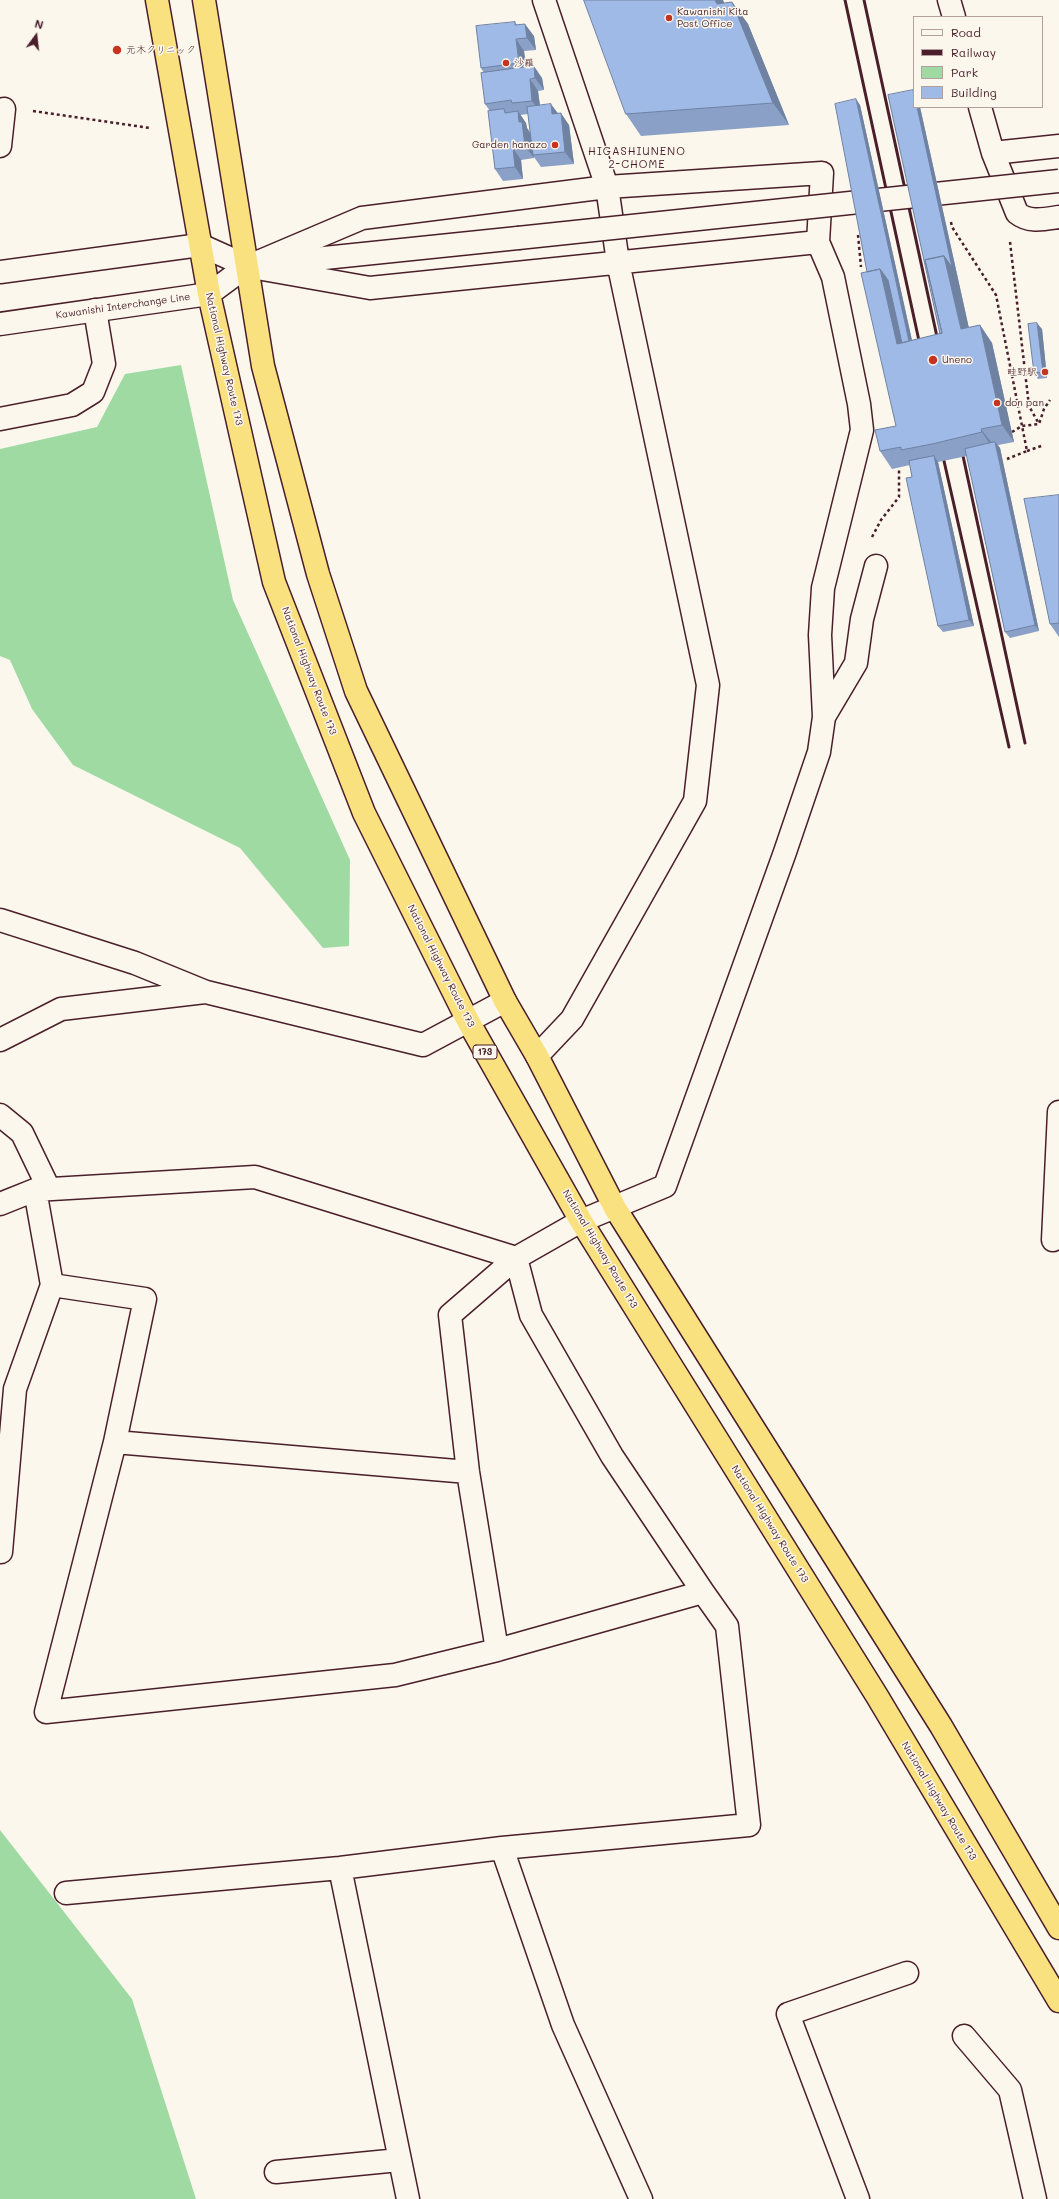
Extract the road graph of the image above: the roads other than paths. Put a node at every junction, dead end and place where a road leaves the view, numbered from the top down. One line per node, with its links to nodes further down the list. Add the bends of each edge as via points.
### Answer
1 (157, 0): 15 (highway, National Highway Route 173 / 173)
2 (204, 0): 17 (highway)
3 (544, 0): 12 (street)
4 (949, 0): 5 (street)
5 (954, 16)
6 (980, 108): 10 (street)
7 (2, 109): 8 (street)
8 (0, 146)
9 (1059, 146): 10 (street)
10 (993, 153): 13 (street, via 1022,217)
11 (1059, 181): 17 (street, bridge)
12 (607, 187): 14 (street, Kawanishi Interchange Line, via 822,173); 16 (street); 17 (street, Kawanishi Interchange Line, via 362,218)
13 (1059, 217)
14 (818, 242): 16 (street); 24 (street, via 833,277 862,430 823,588 820,635)
15 (200, 246): 17 (street); 18 (street); 19 (highway, National Highway Route 173 / 173)
16 (618, 262): 17 (street, via 370,288); 30 (street, via 708,685 695,801 572,1019)
17 (248, 266): 19 (street, Kawanishi Interchange Line); 27 (highway, via 263,366 318,574 356,691)
18 (0, 272)
19 (208, 294): 20 (street, Kawanishi Interchange Line); 28 (highway, National Highway Route 173 / 173, via 274,582 364,812)
20 (95, 310): 21 (street, Kawanishi Interchange Line); 22 (street, via 104,364 93,392 72,405)
21 (0, 324)
22 (0, 419)
23 (876, 566): 24 (street, via 862,619 856,664)
24 (824, 717): 35 (street, via 819,752 665,1186)
25 (0, 920): 26 (street, via 135,963)
26 (206, 992): 28 (street, via 423,1045); 29 (street, via 61,1010)
27 (506, 1002): 28 (street); 30 (highway)
28 (468, 1021): 36 (highway, National Highway Route 173 / 173)
29 (0, 1040)
30 (537, 1056): 35 (highway)
31 (1059, 1112): 37 (street)
32 (0, 1115): 33 (street, via 22,1133)
33 (42, 1190): 34 (street); 38 (street, via 255,1177); 39 (street)
34 (0, 1204)
35 (615, 1208): 36 (street); 48 (highway, via 941,1726)
36 (581, 1221): 38 (street); 50 (highway, National Highway Route 173 / 173, via 877,1696)
37 (1053, 1240)
38 (516, 1258): 41 (street, via 450,1315); 43 (street, via 531,1315 612,1456)
39 (52, 1285): 40 (street, via 145,1299); 42 (street, via 14,1389)
40 (115, 1442): 41 (street); 44 (street, via 46,1712 395,1675)
41 (468, 1472): 44 (street)
42 (1, 1552)
43 (704, 1592): 44 (street); 45 (street, via 727,1626 749,1825)
44 (497, 1650)
45 (502, 1848): 46 (street); 55 (street, via 563,2026)
46 (340, 1868): 47 (street); 52 (street)
47 (66, 1893)
48 (1059, 1928)
49 (907, 1973): 56 (street, via 788,2014)
50 (1059, 2001)
51 (964, 2036): 57 (street, via 1010,2090)
52 (399, 2160): 53 (street); 54 (street)
53 (276, 2172)
54 (408, 2199)
55 (640, 2199)
56 (858, 2199)
57 (1035, 2199)

